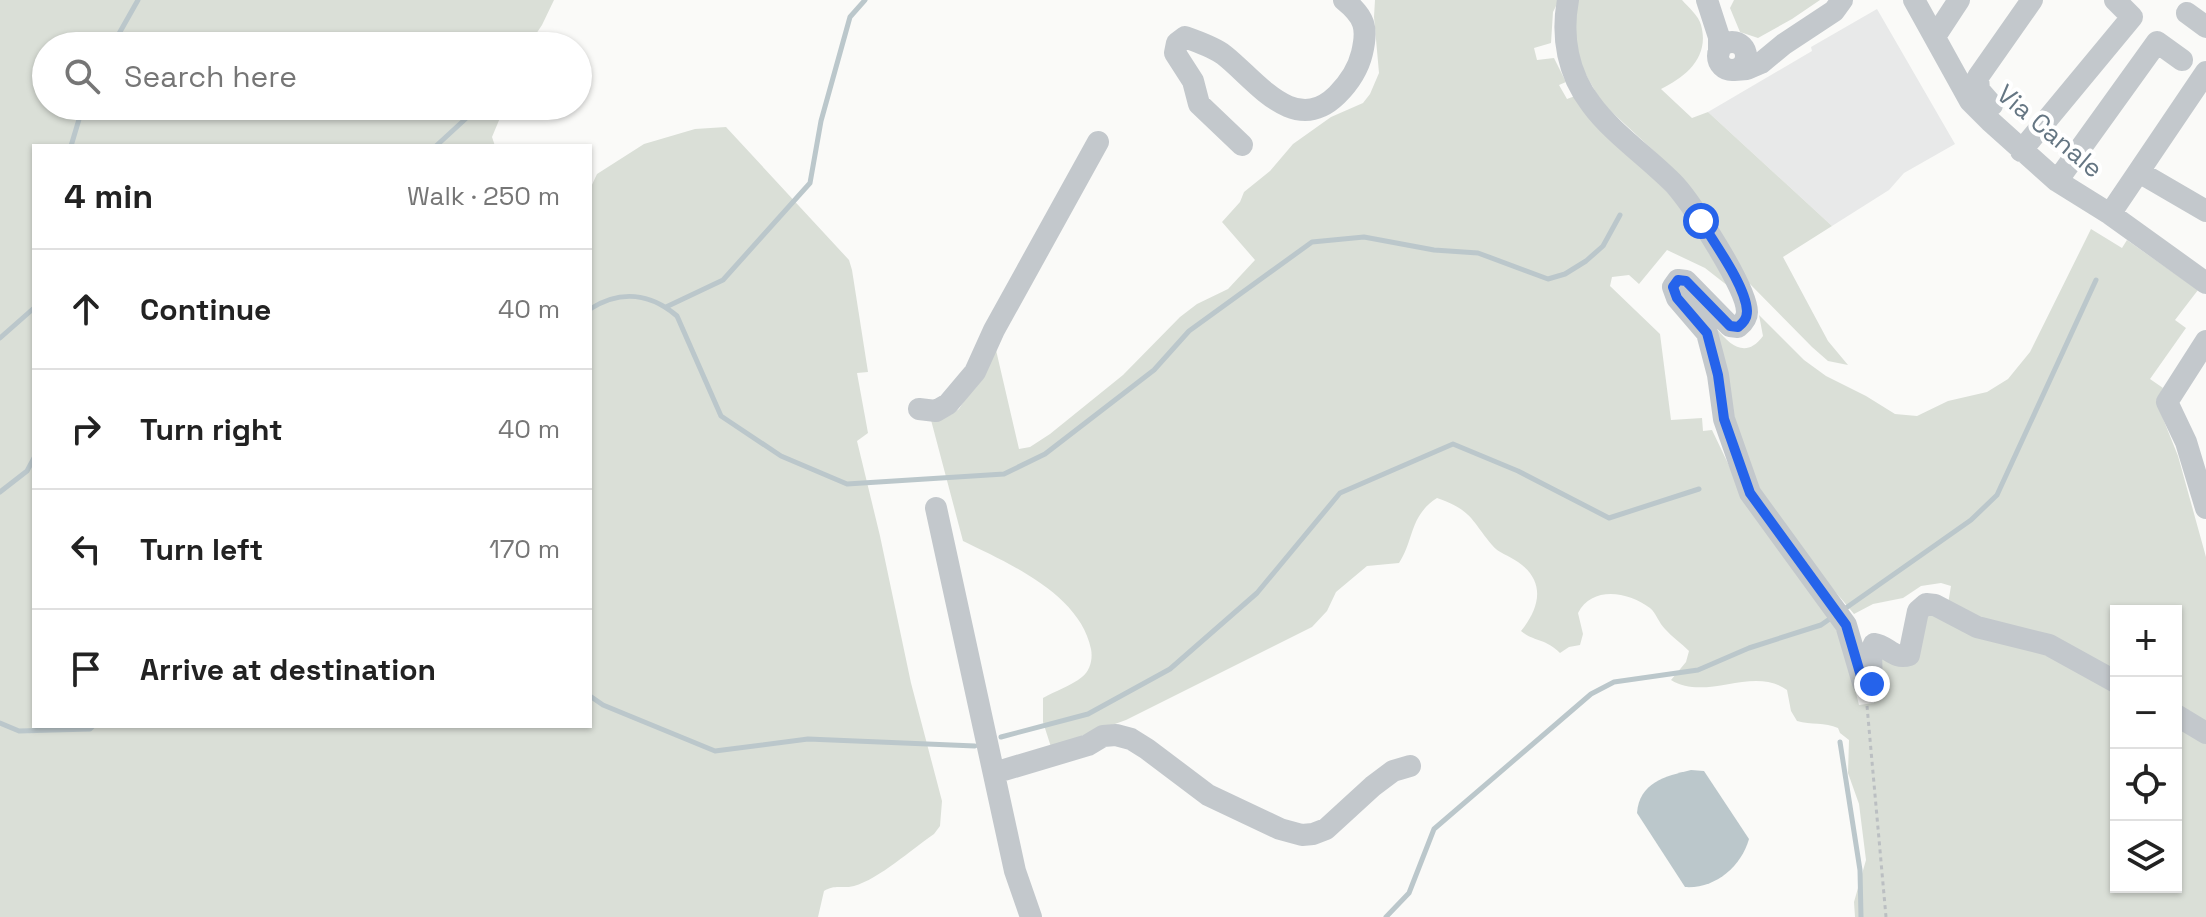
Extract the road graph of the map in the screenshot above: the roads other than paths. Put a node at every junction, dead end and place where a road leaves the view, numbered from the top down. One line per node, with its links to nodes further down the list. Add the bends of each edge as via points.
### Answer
1 (1344, 0): 18 (street, via 1359,12 1366,34 1360,62 1329,103 1310,110 1276,102 1222,53 1185,37 1177,43 1175,53 1193,81 1199,104)
2 (1568, 0): 31 (street, via 1568,59 1584,93 1677,187 1742,294 1747,312 1738,327 1730,326 1686,281 1678,280 1673,287 1707,333 1724,419 1750,493 1846,625 1863,683 1872,684 1874,644 1895,656 1909,655 1918,611 1926,604 1977,627 2049,645)
3 (1842, 0): 12 (street)
4 (1914, 0): 11 (street, Via Canale)
5 (1959, 0): 11 (street)
6 (2032, 0): 16 (street, via 1978,77 1979,90 1994,106)
7 (2115, 0): 19 (street, via 2132,17)
8 (1711, 10): 13 (street)
9 (2187, 13): 10 (street)
10 (2206, 27)
11 (1936, 35): 16 (street, Via Canale, via 1970,101)
12 (1784, 44): 13 (street); 13 (street, via 1747,69 1721,65)
13 (1733, 48)
14 (2182, 60): 21 (street, via 2157,42)
15 (2206, 72): 20 (street)
16 (1990, 121): 19 (street, Via Canale)
17 (1098, 142): 26 (street, via 975,372 948,404 936,411)
18 (1242, 145)
19 (2021, 151): 21 (street, Via Canale)
20 (2139, 172): 22 (street, Via Canale); 23 (street)
21 (2057, 181): 23 (street, Via Canale)
22 (2206, 211)
23 (2110, 214): 24 (street, Via Canale)
24 (2206, 283)
25 (2202, 355): 27 (street, via 2167,402)
26 (919, 409)
27 (2186, 442): 28 (street); 30 (street)
28 (2206, 455)
29 (936, 508): 35 (street)
30 (2206, 508)
31 (2110, 679)
32 (2182, 719): 33 (street)
33 (2206, 733)
34 (1410, 766): 35 (street, via 1373,786 1326,829 1302,835 1208,795 1139,744 1116,735)
35 (994, 773): 36 (street, via 1015,871)
36 (1031, 917)

